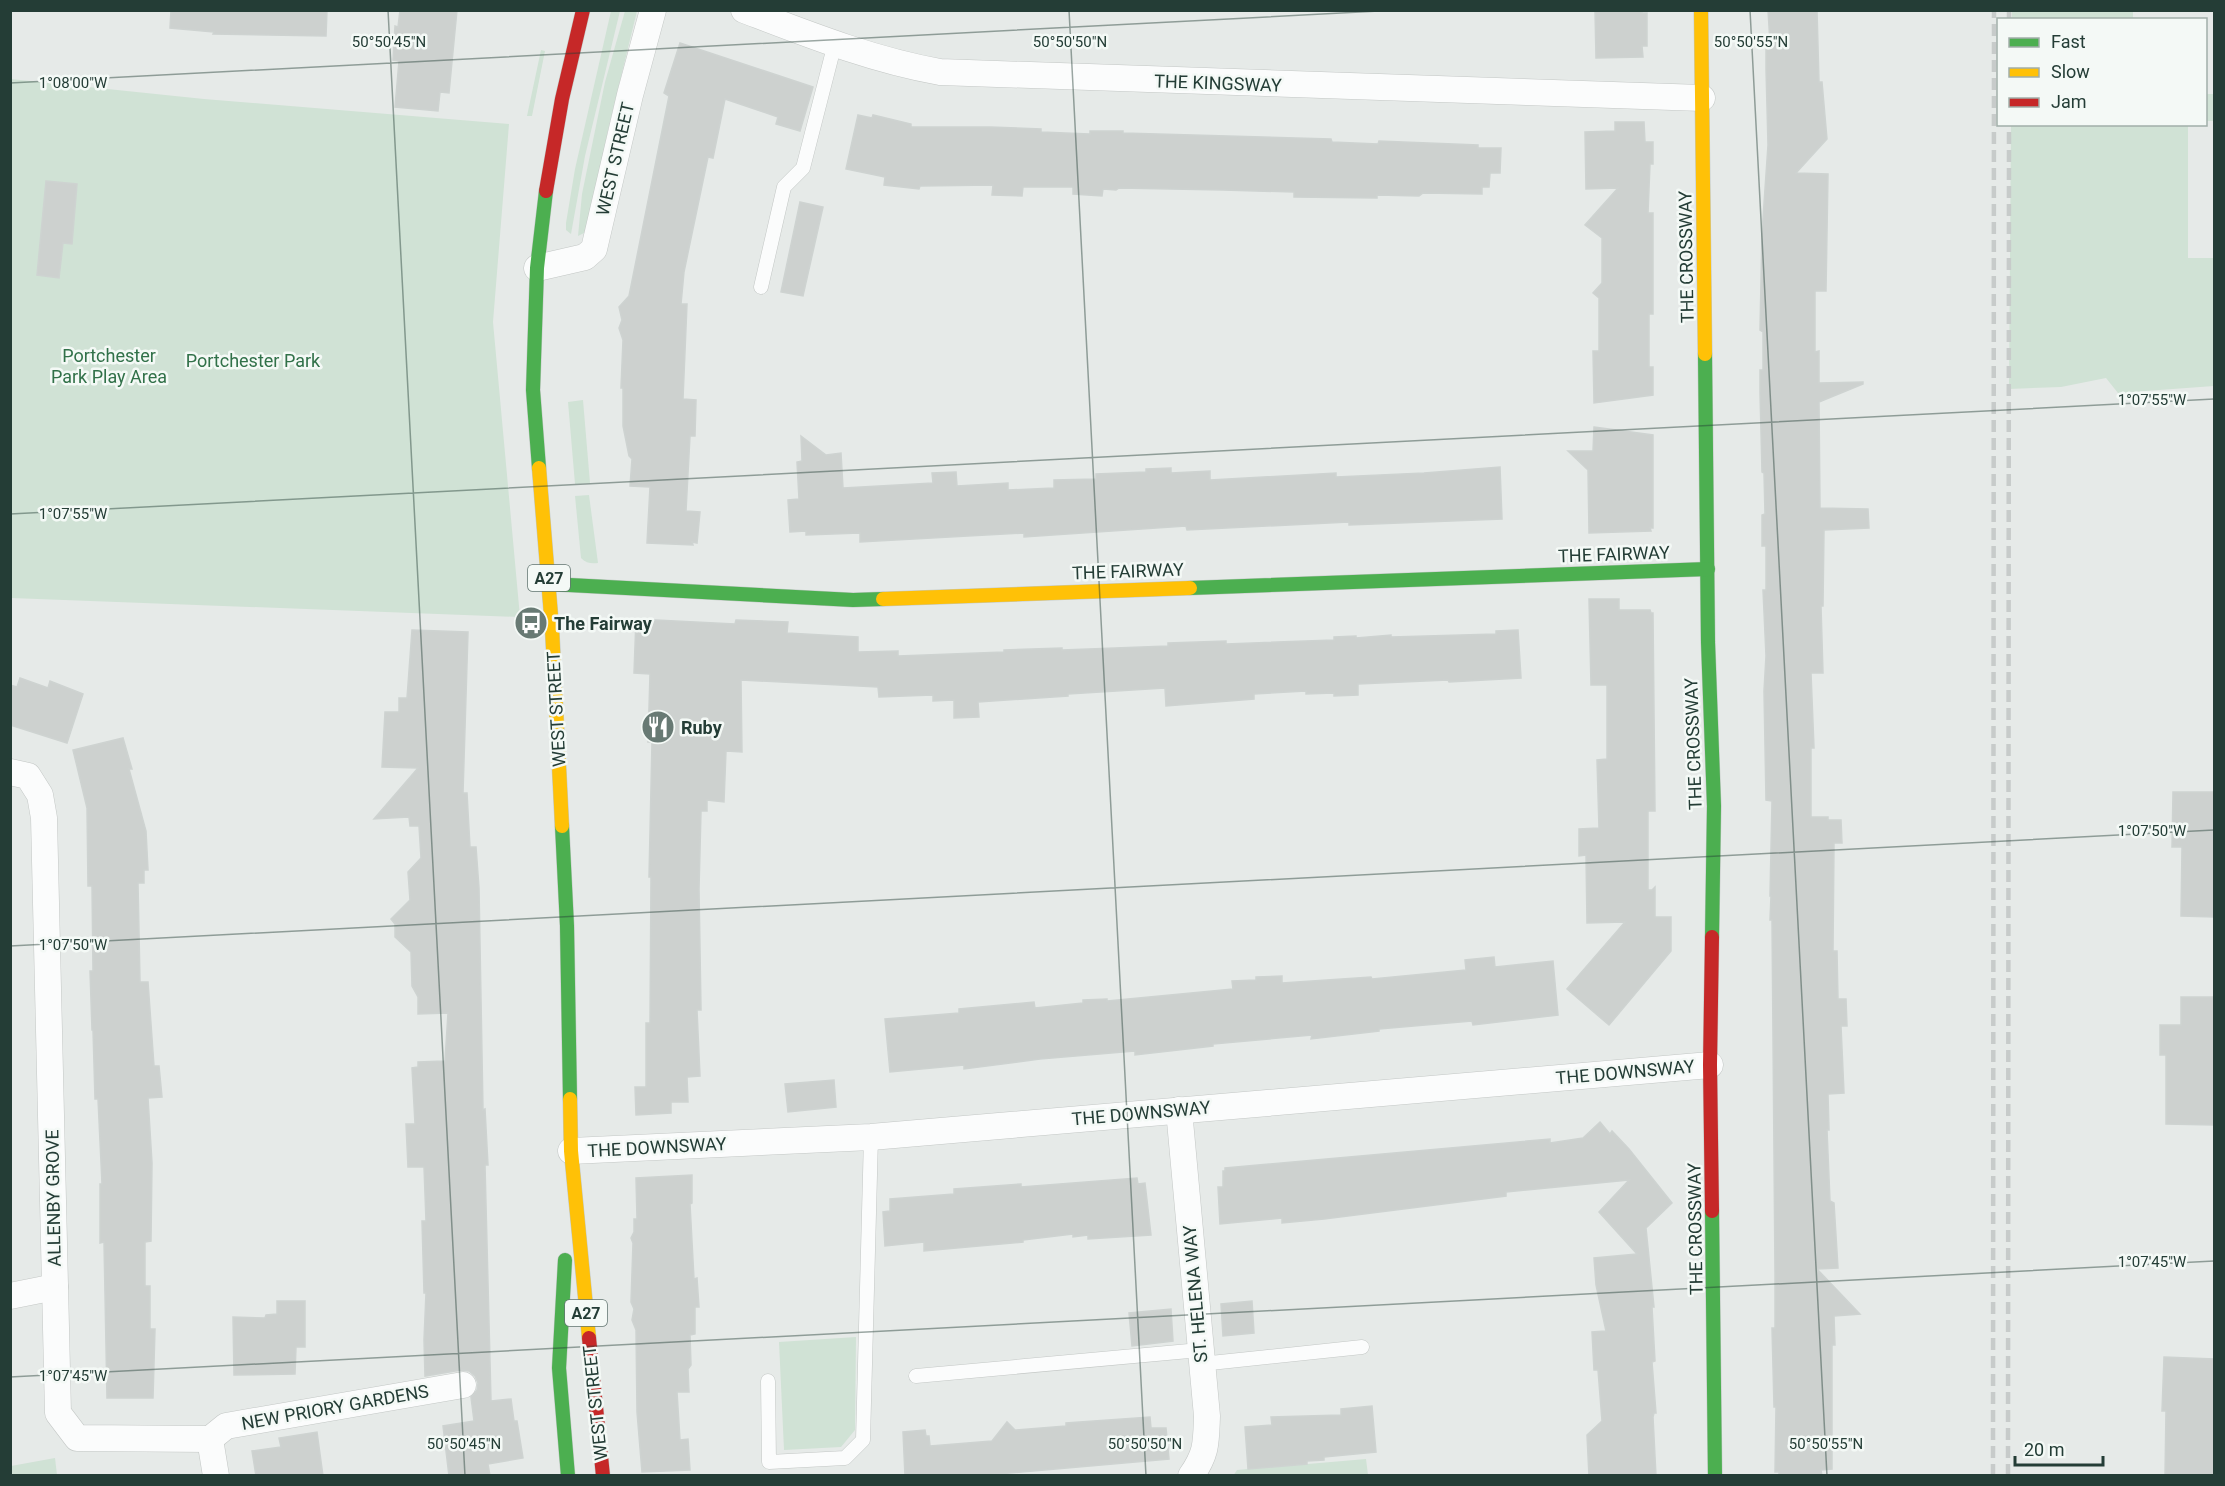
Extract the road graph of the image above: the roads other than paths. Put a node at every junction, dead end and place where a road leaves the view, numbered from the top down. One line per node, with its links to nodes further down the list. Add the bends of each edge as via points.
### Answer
1 (583, 10): 7 (street, WEST STREET / A27, via 555,133)
2 (653, 10): 7 (street, WEST STREET, via 594,249 585,257)
3 (744, 10): 5 (street, THE KINGSWAY)
4 (1701, 10): 6 (street, THE CROSSWAY)
5 (836, 43): 6 (street, THE KINGSWAY, via 909,67 969,75); 8 (lane, via 803,168 784,186)
6 (1702, 98): 9 (street, THE CROSSWAY)
7 (537, 268): 10 (street, WEST STREET / A27, via 533,390)
8 (761, 287)
9 (1708, 569): 10 (street, THE FAIRWAY, via 853,600); 12 (street, THE CROSSWAY, via 1714,806)
10 (550, 584): 15 (street, WEST STREET / A27, via 567,926)
11 (10, 772): 16 (street, ALLENBY GROVE, via 28,776 40,795 44,818)
12 (1710, 1065): 13 (street, THE DOWNSWAY); 28 (street, THE CROSSWAY)
13 (1179, 1110): 14 (street, THE DOWNSWAY); 19 (street, ST. HELENA WAY)
14 (871, 1137): 15 (street, THE DOWNSWAY); 21 (lane, via 863,1440 845,1458 769,1462)
15 (571, 1151): 25 (street, WEST STREET / A27, via 559,1368); 26 (street, WEST STREET / A27)
16 (55, 1287): 17 (street); 23 (street, ALLENBY GROVE, via 58,1413 77,1438)
17 (10, 1296)
18 (1362, 1347): 19 (lane)
19 (1201, 1357): 20 (lane); 27 (street, ST. HELENA WAY, via 1206,1442 1202,1460)
20 (916, 1377)
21 (768, 1381)
22 (464, 1385): 23 (street, NEW PRIORY GARDENS, via 226,1426)
23 (210, 1439): 24 (street)
24 (216, 1476)
25 (568, 1476)
26 (603, 1476)
27 (1191, 1476)
28 (1715, 1476)

